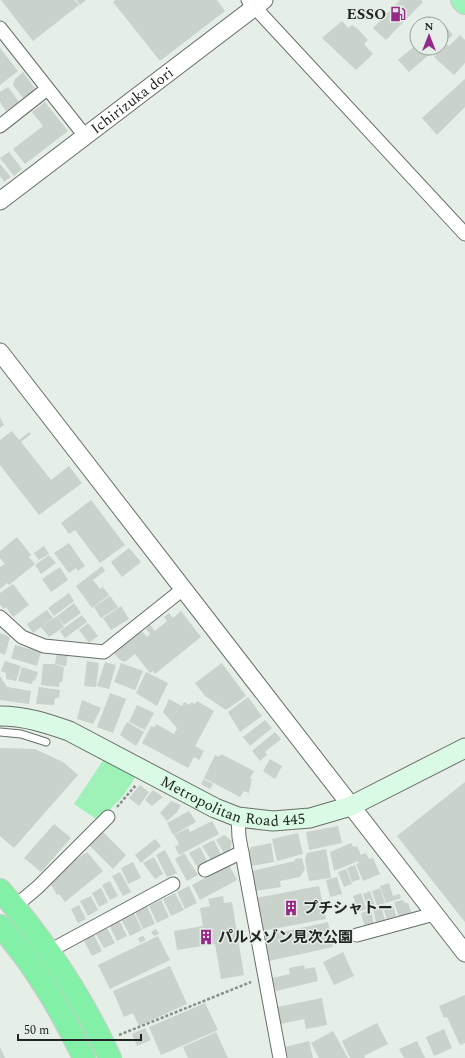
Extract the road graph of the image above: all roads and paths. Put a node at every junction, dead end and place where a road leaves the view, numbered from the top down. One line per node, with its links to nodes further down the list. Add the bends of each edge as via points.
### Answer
1 (462, 0): 3 (highway)
2 (255, 2): 7 (street, Ichirizuka dori); 9 (street)
3 (465, 3)
4 (0, 28): 5 (street)
5 (47, 89): 6 (street); 7 (street)
6 (0, 126)
7 (85, 136): 8 (street, Ichirizuka dori)
8 (0, 201)
9 (465, 234)
10 (0, 352): 11 (street)
11 (183, 589): 12 (street, via 104,652 44,646 22,637); 18 (street)
12 (0, 617)
13 (0, 716): 17 (main road, Metropolitan Road 445, via 46,722 69,731)
14 (0, 732): 15 (lane, via 21,734)
15 (46, 742)
16 (465, 748): 18 (main road, Metropolitan Road 445)
17 (147, 772): 19 (path); 20 (main road, Metropolitan Road 445, via 215,808)
18 (351, 806): 20 (main road, Metropolitan Road 445, via 310,818 273,821); 27 (street)
19 (108, 817): 26 (street)
20 (238, 817): 21 (street)
21 (242, 852): 22 (street); 33 (street)
22 (205, 870)
23 (0, 882): 26 (street)
24 (173, 884): 31 (street)
25 (0, 890): 34 (highway, via 50,954)
26 (19, 903): 31 (street)
27 (434, 914): 29 (street); 32 (street)
28 (0, 926): 36 (highway, via 55,1004)
29 (357, 935)
30 (0, 943): 35 (street, via 49,1005)
31 (53, 949): 34 (street, via 67,967)
32 (465, 953)
33 (265, 977): 34 (path); 38 (street)
34 (109, 1049): 37 (street)
35 (74, 1058)
36 (84, 1058)
37 (116, 1058)
38 (280, 1058)

